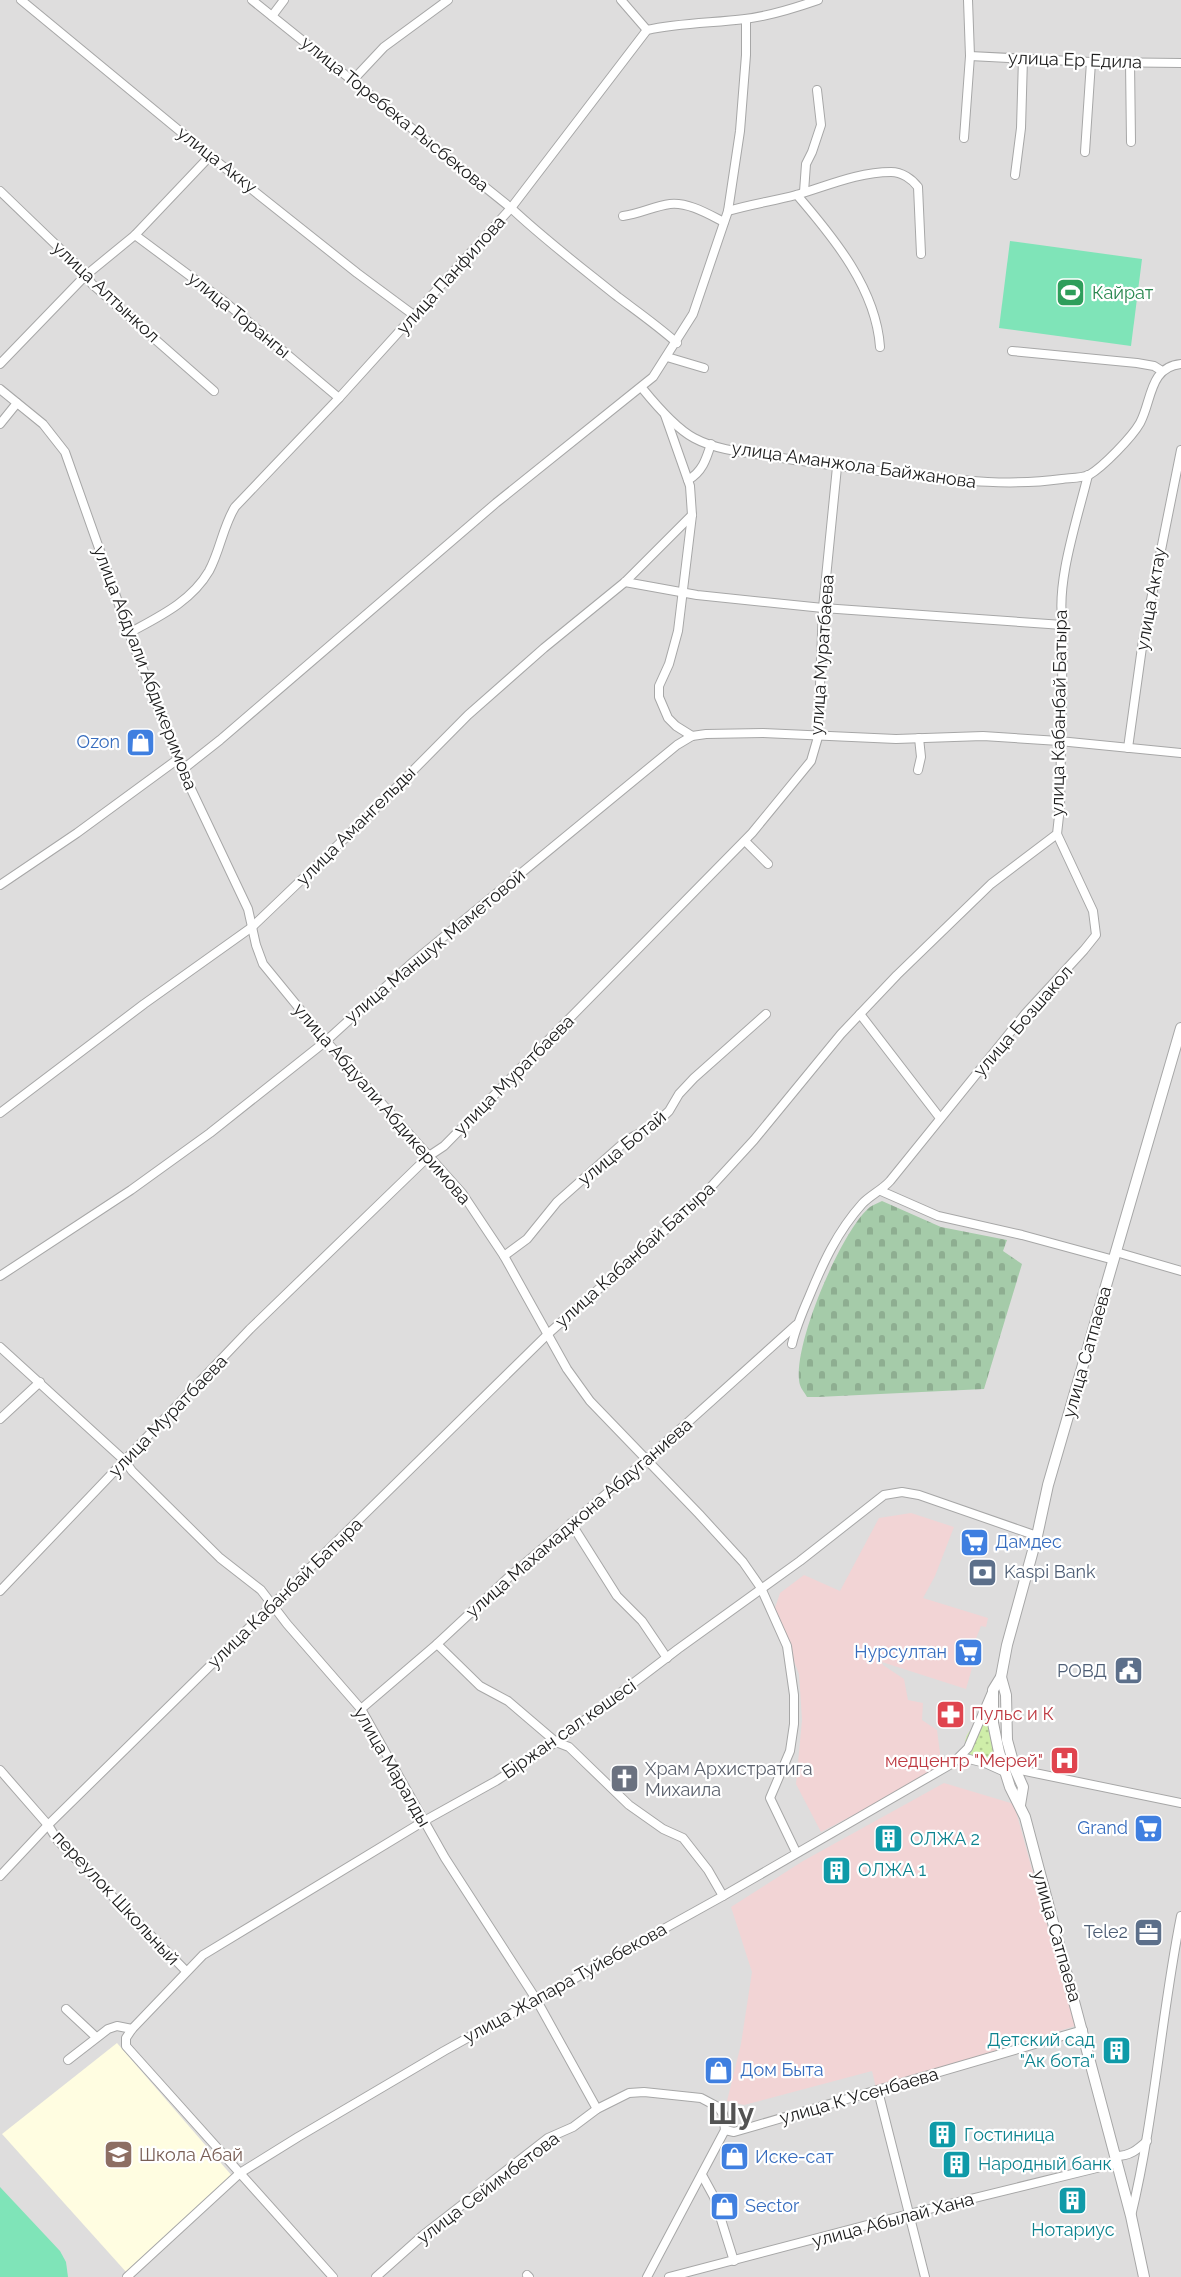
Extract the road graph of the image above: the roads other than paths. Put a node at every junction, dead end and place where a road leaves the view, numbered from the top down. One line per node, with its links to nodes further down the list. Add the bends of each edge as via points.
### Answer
1 (21, 0): 21 (street, улица Акку)
2 (252, 0): 8 (street, улица Торебека Рысбекова)
3 (284, 0): 8 (street)
4 (448, 0): 16 (street, via 384,47)
5 (621, 0): 10 (street)
6 (818, 0): 9 (street)
7 (968, 0): 11 (street)
8 (272, 16): 16 (street, улица Торебека Рысбекова)
9 (747, 19): 10 (street); 26 (street, via 740,131)
10 (647, 30): 25 (street, улица Панфилова)
11 (970, 56): 12 (street, улица Ер Едила); 18 (street)
12 (1023, 58): 13 (street, улица Ер Едила); 22 (street, via 1021,129)
13 (1091, 62): 14 (street, улица Ер Едила); 20 (street)
14 (1130, 62): 15 (street, улица Ер Едила); 19 (street)
15 (1181, 63)
16 (353, 80): 25 (street, улица Торебека Рысбекова)
17 (817, 90): 24 (street, via 821,125)
18 (964, 138)
19 (1131, 142)
20 (1085, 152)
21 (210, 156): 29 (street); 32 (street, улица Акку)
22 (1014, 175)
23 (0, 191): 31 (street, улица Алтынкол)
24 (800, 193): 26 (street); 30 (street, via 846,179 892,172 906,176 920,193); 34 (street, via 855,274 873,308)
25 (511, 208): 32 (street, улица Панфилова); 33 (street, улица Торебека Рысбекова)
26 (728, 211): 28 (street)
27 (623, 216): 28 (street, via 681,204)
28 (724, 222): 33 (street, via 693,314)
29 (135, 235): 31 (street); 44 (street, улица Торангы, via 225,302)
30 (921, 254)
31 (85, 276): 37 (street); 43 (street, улица Алтынкол)
32 (415, 316): 44 (street, улица Панфилова)
33 (677, 343): 36 (street)
34 (880, 347)
35 (1012, 351): 40 (street, via 1137,363)
36 (667, 357): 39 (street); 41 (street)
37 (0, 364)
38 (1181, 364): 40 (street)
39 (704, 368)
40 (1162, 371): 51 (street, via 1140,423)
41 (642, 388): 46 (street); 66 (street, via 496,503)
42 (0, 389): 45 (street, улица Абдуали Абдикеримова)
43 (214, 391)
44 (339, 398): 58 (street, улица Панфилова, via 235,507 209,570 198,586 181,603)
45 (17, 403): 47 (street); 58 (street, улица Абдуали Абдикеримова, via 43,424 65,452)
46 (665, 415): 48 (street, улица Аманжола Байжанова, via 693,438); 52 (street)
47 (0, 424)
48 (711, 444): 50 (street, улица Аманжола Байжанова); 52 (street, via 698,474)
49 (1181, 450): 63 (street, улица Актау, via 1143,640)
50 (837, 467): 51 (street, улица Аманжола Байжанова, via 990,483); 56 (street, улица Муратбаева)
51 (1088, 476): 57 (street, улица Кабанбай Батыра, via 1064,576 1059,608)
52 (688, 480): 53 (street)
53 (692, 515): 54 (street, улица Амангельды); 55 (street)
54 (625, 582): 55 (street); 72 (street, улица Амангельды, via 468,715)
55 (683, 591): 56 (street); 59 (street, via 678,631 659,686 659,697 668,718)
56 (823, 608): 57 (street); 60 (street, улица Муратбаева)
57 (1063, 625): 62 (street, улица Кабанбай Батыра)
58 (129, 633): 65 (street, улица Абдуали Абдикеримова)
59 (692, 736): 60 (street, via 763,733); 76 (street, улица Маншук Маметовой, via 413,962)
60 (818, 737): 61 (street); 69 (street, улица Муратбаева, via 811,760)
61 (919, 738): 62 (street, via 983,736); 67 (street)
62 (1059, 741): 63 (street); 68 (street, улица Кабанбай Батыра)
63 (1128, 748): 64 (street)
64 (1181, 753)
65 (178, 759): 66 (street, улица Абдуали Абдикеримова); 71 (street)
66 (182, 770): 72 (street, улица Абдуали Абдикеримова, via 248,909)
67 (918, 770)
68 (1057, 834): 74 (street, улица Кабанбай Батыра, via 991,884); 78 (street, улица Бозшакол, via 1093,910 1096,935)
69 (745, 841): 70 (street); 79 (street, улица Муратбаева, via 444,1146)
70 (768, 864)
71 (0, 885)
72 (252, 927): 76 (street, улица Абдуали Абдикеримова, via 263,964); 77 (street, улица Амангельды)
73 (766, 1014): 82 (street, улица Ботай, via 694,1078 653,1126 627,1140 556,1202 527,1239)
74 (860, 1014): 78 (street); 86 (street, улица Кабанбай Батыра, via 698,1202)
75 (1181, 1028): 81 (street, улица Сатпаева)
76 (326, 1041): 79 (street, улица Абдуали Абдикеримова); 84 (street, улица Маншук Маметовой, via 131,1190)
77 (0, 1113)
78 (940, 1118): 80 (street, улица Бозшакол)
79 (429, 1156): 82 (street, улица Абдуали Абдикеримова, via 462,1193); 92 (street, улица Муратбаева, via 250,1329)
80 (881, 1191): 81 (street, via 938,1215); 85 (street, улица Бозшакол, via 863,1202 832,1244)
81 (1115, 1256): 83 (street); 94 (street, улица Сатпаева, via 1048,1485)
82 (504, 1257): 86 (street, улица Абдуали Абдикеримова)
83 (1181, 1271)
84 (0, 1276)
85 (796, 1325): 87 (street); 91 (street, улица Махамаджона Абдуганиева)
86 (549, 1333): 91 (street, улица Абдуали Абдикеримова, via 572,1377 590,1401); 97 (street, улица Кабанбай Батыра)
87 (792, 1344)
88 (0, 1347): 89 (street, улица Маралды)
89 (40, 1382): 90 (street); 92 (street, улица Маралды)
90 (0, 1419)
91 (647, 1459): 93 (street, улица Махамаджона Абдуганиева); 95 (street, улица Абдуали Абдикеримова, via 743,1562)
92 (125, 1461): 96 (street, улица Муратбаева); 97 (street, улица Маралды, via 202,1541)
93 (571, 1524): 98 (street, улица Махамаджона Абдуганиева); 99 (street, via 617,1596 642,1621)
94 (1037, 1536): 95 (street, Біржан сал көшесі, via 919,1495 892,1493 884,1495); 100 (street, улица Сатпаева)
95 (761, 1588): 99 (street, Біржан сал көшесі); 110 (street, улица Абдуали Абдикеримова, via 787,1646 791,1668 794,1724 790,1751 770,1798)
96 (0, 1591)
97 (273, 1604): 102 (street, улица Маралды); 109 (street, улица Кабанбай Батыра)
98 (437, 1644): 102 (street, улица Махамаджона Абдуганиева); 103 (street, via 480,1686 508,1701)
99 (667, 1658): 103 (street, Біржан сал көшесі)
100 (1001, 1677): 101 (street, улица Сатпаева); 106 (street, улица Сатпаева, via 1006,1695)
101 (993, 1690): 104 (street, улица Жапара Туйебекова); 106 (street, улица Сатпаева, via 993,1723)
102 (361, 1709): 108 (street, улица Маралды)
103 (556, 1742): 108 (street, Біржан сал көшесі); 112 (street, via 569,1747 645,1817 683,1838)
104 (961, 1757): 106 (street); 110 (street, улица Жапара Туйебекова, via 863,1817)
105 (0, 1770): 109 (street, переулок Школьный)
106 (1010, 1770): 107 (street); 119 (street, улица Сатпаева, via 1010,1787 1020,1805)
107 (1181, 1803)
108 (424, 1821): 115 (street, Біржан сал көшесі, via 203,1955); 116 (street, улица Маралды)
109 (48, 1825): 111 (street, улица Кабанбай Батыра); 115 (street, переулок Школьный, via 58,1841)
110 (796, 1852): 112 (street, улица Жапара Туйебекова)
111 (0, 1876)
112 (723, 1896): 116 (street, улица Жапара Туйебекова)
113 (1181, 1916): 114 (street)
114 (1179, 1935): 125 (street)
115 (186, 1971): 118 (street, Біржан сал көшесі)
116 (536, 1999): 123 (street, улица Маралды); 127 (street, улица Жапара Туйебекова)
117 (66, 2009): 120 (street)
118 (132, 2029): 120 (street, via 117,2026); 127 (street, Біржан сал көшесі, via 126,2046)
119 (1083, 2030): 122 (street, улица К Усенбаева); 126 (street, улица Сатпаева)
120 (96, 2037): 121 (street)
121 (68, 2060)
122 (878, 2091): 124 (street, улица К Усенбаева, via 734,2132); 129 (street)
123 (597, 2109): 124 (street, улица Сейимбетова, via 636,2092 701,2098 718,2107); 134 (street, улица Сейимбетова, via 573,2127 548,2138)
124 (725, 2130): 128 (street)
125 (1147, 2141): 126 (street, улица Абылай Хана); 130 (street)
126 (1116, 2160): 129 (street, улица Абылай Хана); 130 (street, улица Сатпаева)
127 (240, 2173): 132 (street, улица Жапара Туйебекова); 133 (street)
128 (702, 2175): 131 (street, via 714,2197); 135 (street)
129 (909, 2214): 131 (street, улица Абылай Хана); 137 (street)
130 (1131, 2216): 138 (street, улица Сатпаева)
131 (734, 2261): 136 (street, улица Абылай Хана)
132 (127, 2277)
133 (333, 2277)
134 (376, 2277)
135 (647, 2277)
136 (669, 2277)
137 (925, 2277)
138 (1144, 2277)

